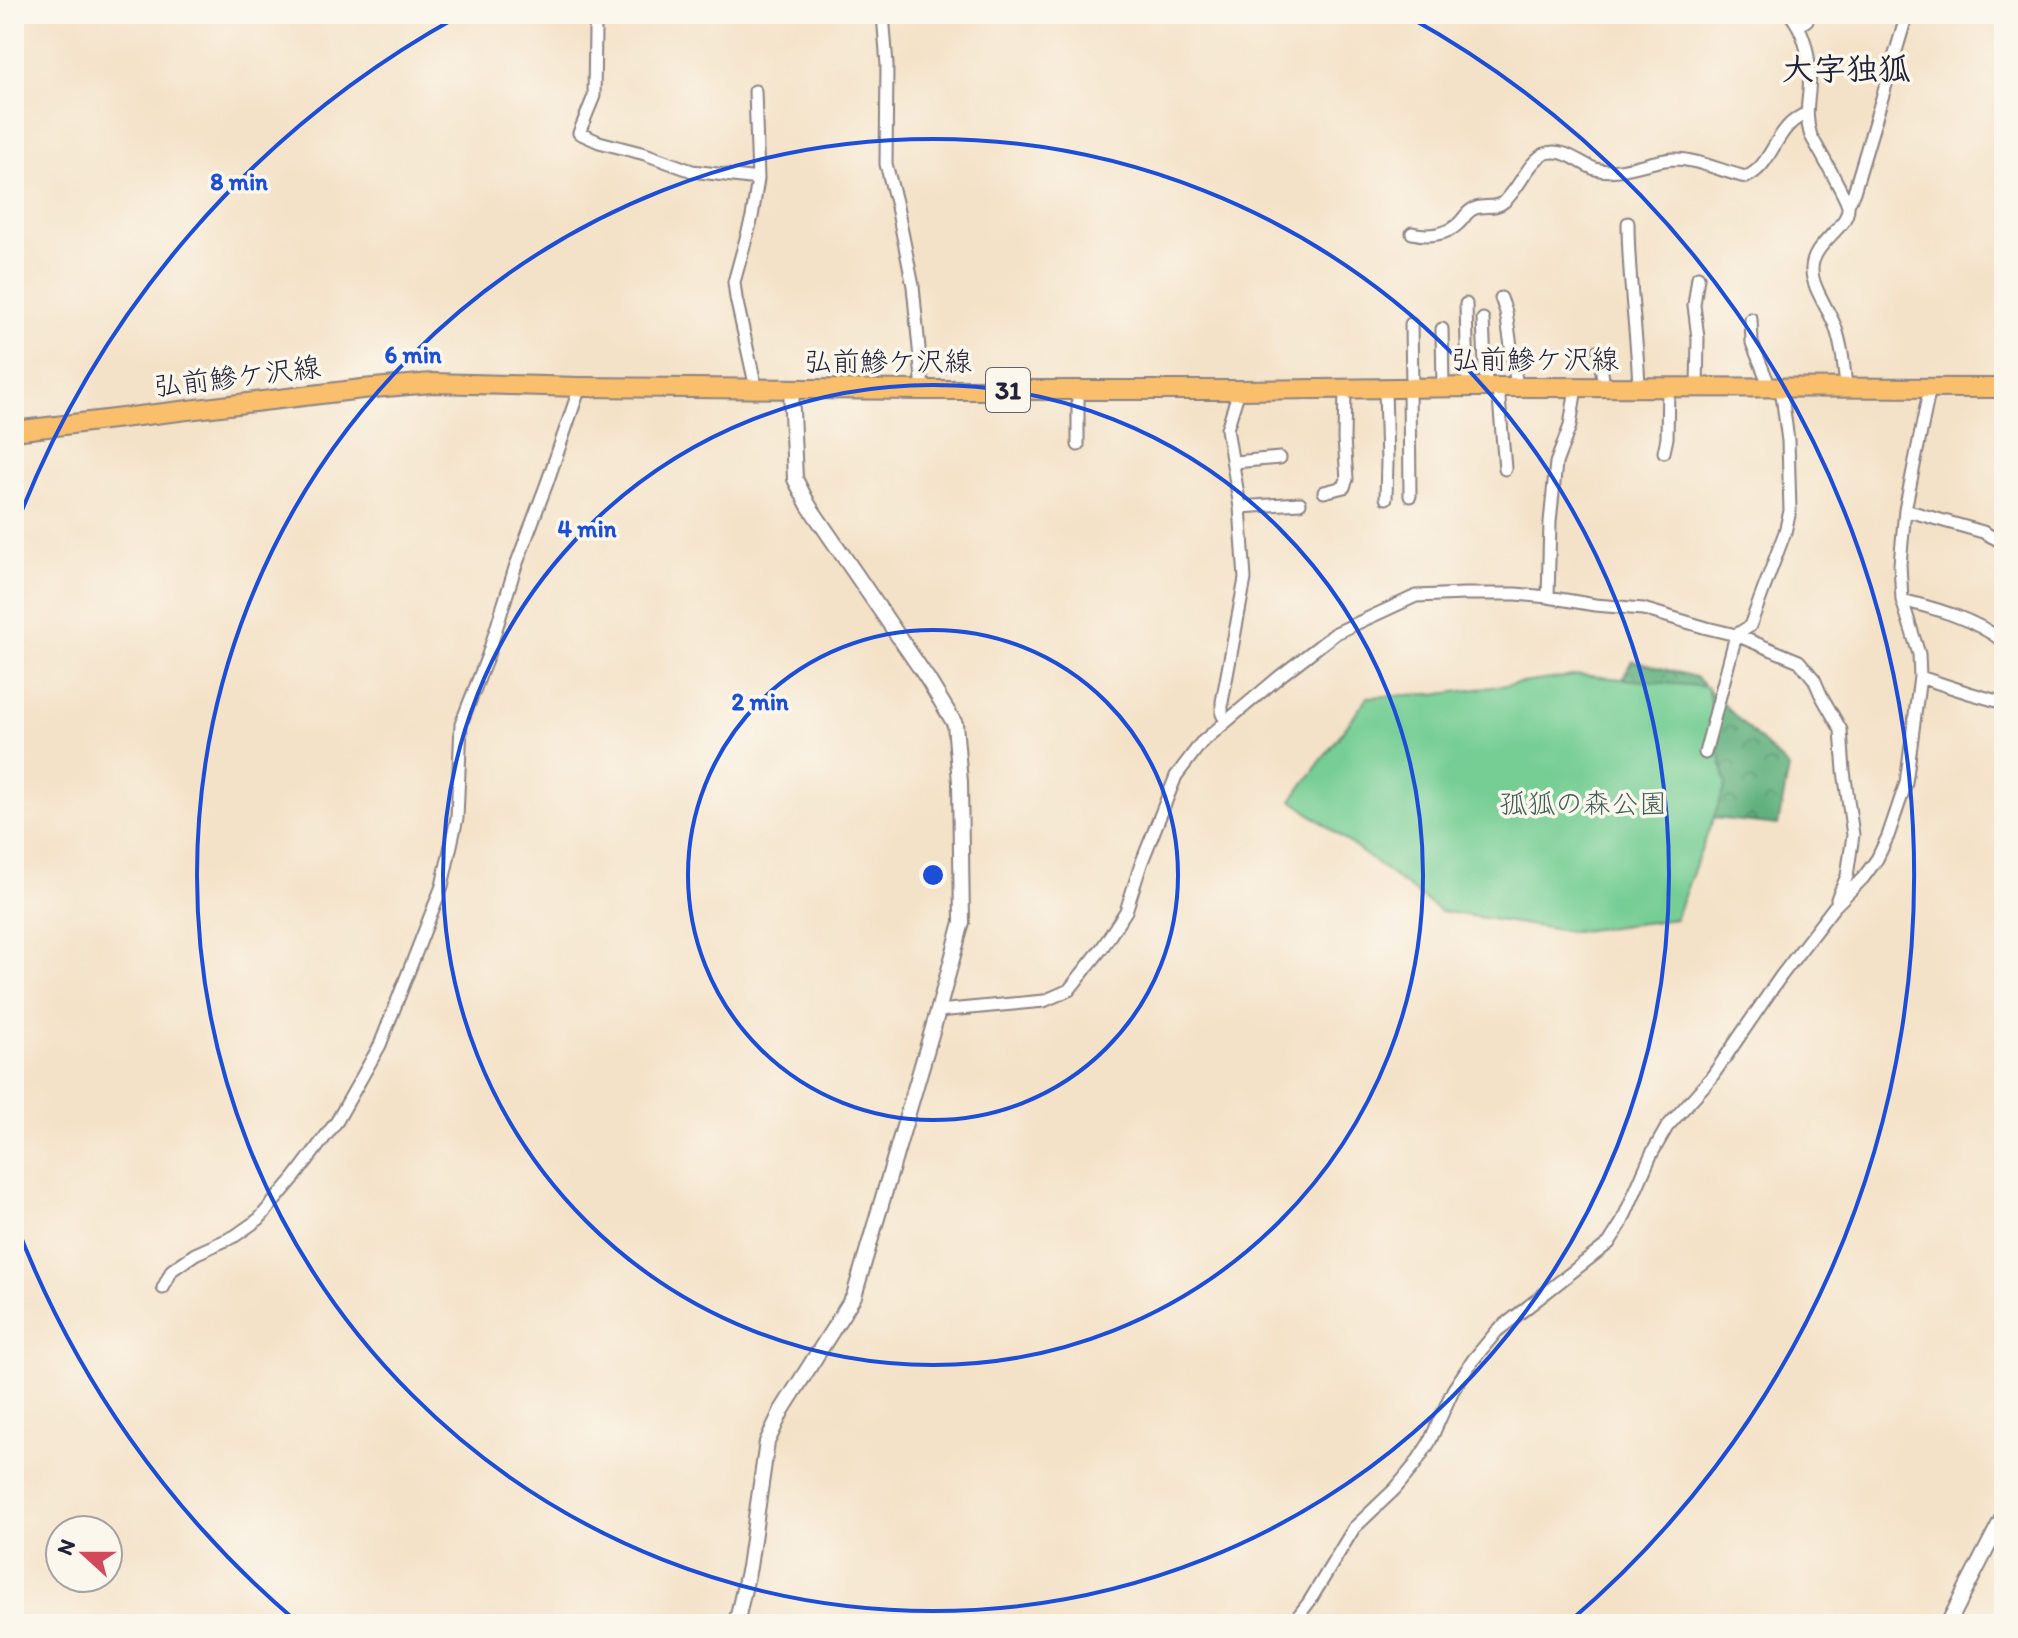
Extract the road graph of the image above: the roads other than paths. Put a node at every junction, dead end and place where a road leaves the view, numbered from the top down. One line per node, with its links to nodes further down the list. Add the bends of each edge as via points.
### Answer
1 (883, 14): 39 (street, via 886,164 913,286)
2 (1790, 14): 5 (street)
3 (1810, 14): 5 (street)
4 (1907, 14): 10 (street)
5 (1800, 25): 8 (street, via 1807,49)
6 (595, 30): 9 (street, via 594,96 579,133 692,171)
7 (755, 91): 9 (street)
8 (1806, 113): 10 (street, via 1811,136); 12 (street, via 1791,123 1763,165 1746,177 1675,159 1597,170 1552,151 1533,163 1504,203 1468,211 1450,231)
9 (758, 179): 34 (street, via 734,282)
10 (1848, 205): 32 (street, via 1846,218 1815,256 1811,271 1834,323)
11 (1628, 223): 28 (street)
12 (1412, 233)
13 (1698, 277): 30 (street)
14 (1501, 298): 25 (street)
15 (1466, 304): 24 (street)
16 (1483, 319): 24 (street)
17 (1751, 319): 31 (street, via 1752,343)
18 (1411, 324): 22 (street)
19 (1442, 329): 23 (street)
20 (1599, 350): 27 (street)
21 (580, 387): 34 (main road, 弘前鰺ケ沢線 / 31); 42 (main road, 弘前鰺ケ沢線 / 31, via 409,384); 65 (street, via 461,724 457,818 442,886 380,1045 337,1121 259,1219 172,1270)
22 (1410, 387): 23 (main road, 弘前鰺ケ沢線 / 31); 38 (main road, 弘前鰺ケ沢線 / 31); 49 (street)
23 (1443, 387): 24 (main road, 弘前鰺ケ沢線 / 31)
24 (1484, 387): 25 (main road, 弘前鰺ケ沢線 / 31); 47 (street)
25 (1517, 387): 26 (main road, 弘前鰺ケ沢線 / 31)
26 (1576, 387): 27 (main road, 弘前鰺ケ沢線 / 31); 55 (street, via 1570,426 1556,463)
27 (1604, 387): 28 (main road, 弘前鰺ケ沢線 / 31)
28 (1639, 387): 29 (main road, 弘前鰺ケ沢線 / 31)
29 (1668, 387): 30 (main road, 弘前鰺ケ沢線 / 31); 44 (street)
30 (1697, 387): 31 (main road, 弘前鰺ケ沢線 / 31)
31 (1775, 387): 32 (main road, 弘前鰺ケ沢線 / 31); 57 (street, via 1788,441 1790,511 1750,626)
32 (1846, 387): 33 (main road, 弘前鰺ケ沢線 / 31)
33 (1930, 387): 35 (main road, 弘前鰺ケ沢線 / 31); 53 (street)
34 (756, 388): 36 (main road, 弘前鰺ケ沢線 / 31)
35 (2004, 388)
36 (791, 389): 39 (main road, 弘前鰺ケ沢線 / 31); 64 (street, via 795,479 955,724 962,922)
37 (1345, 389): 38 (main road, 弘前鰺ケ沢線 / 31); 41 (main road, 弘前鰺ケ沢線 / 31); 48 (street, via 1347,479 1344,487)
38 (1385, 389): 50 (street)
39 (923, 390): 40 (main road, 弘前鰺ケ沢線 / 31)
40 (1078, 390): 41 (main road, 弘前鰺ケ沢線 / 31); 43 (street)
41 (1239, 390): 46 (street, via 1227,429)
42 (14, 431)
43 (1078, 445)
44 (1664, 452)
45 (1280, 458): 46 (street)
46 (1234, 462): 52 (street)
47 (1505, 469)
48 (1324, 492)
49 (1410, 496)
50 (1386, 498)
51 (1300, 503): 52 (street)
52 (1240, 507): 61 (street, via 1245,579 1222,702)
53 (1905, 510): 54 (street); 56 (street)
54 (2004, 543)
55 (1548, 597): 57 (street, via 1643,609); 61 (street, via 1416,596 1336,633)
56 (1902, 600): 58 (street, via 1945,612); 59 (street, via 1919,654)
57 (1736, 635): 62 (street); 63 (street, via 1799,661 1841,730 1853,835 1847,876)
58 (2004, 642)
59 (1920, 677): 60 (street); 63 (street, via 1906,783 1888,836 1863,878)
60 (2004, 703)
61 (1226, 721): 64 (street, via 1176,776 1126,911 1069,990 1044,1001)
62 (1705, 753)
63 (1834, 907): 68 (street, via 1711,1078 1667,1127 1609,1243 1497,1331 1453,1390 1414,1466 1354,1528)
64 (938, 1011): 67 (street, via 854,1296 767,1442)
65 (163, 1288)
66 (2004, 1515): 69 (street)
67 (736, 1624)
68 (1292, 1624)
69 (1948, 1624)

